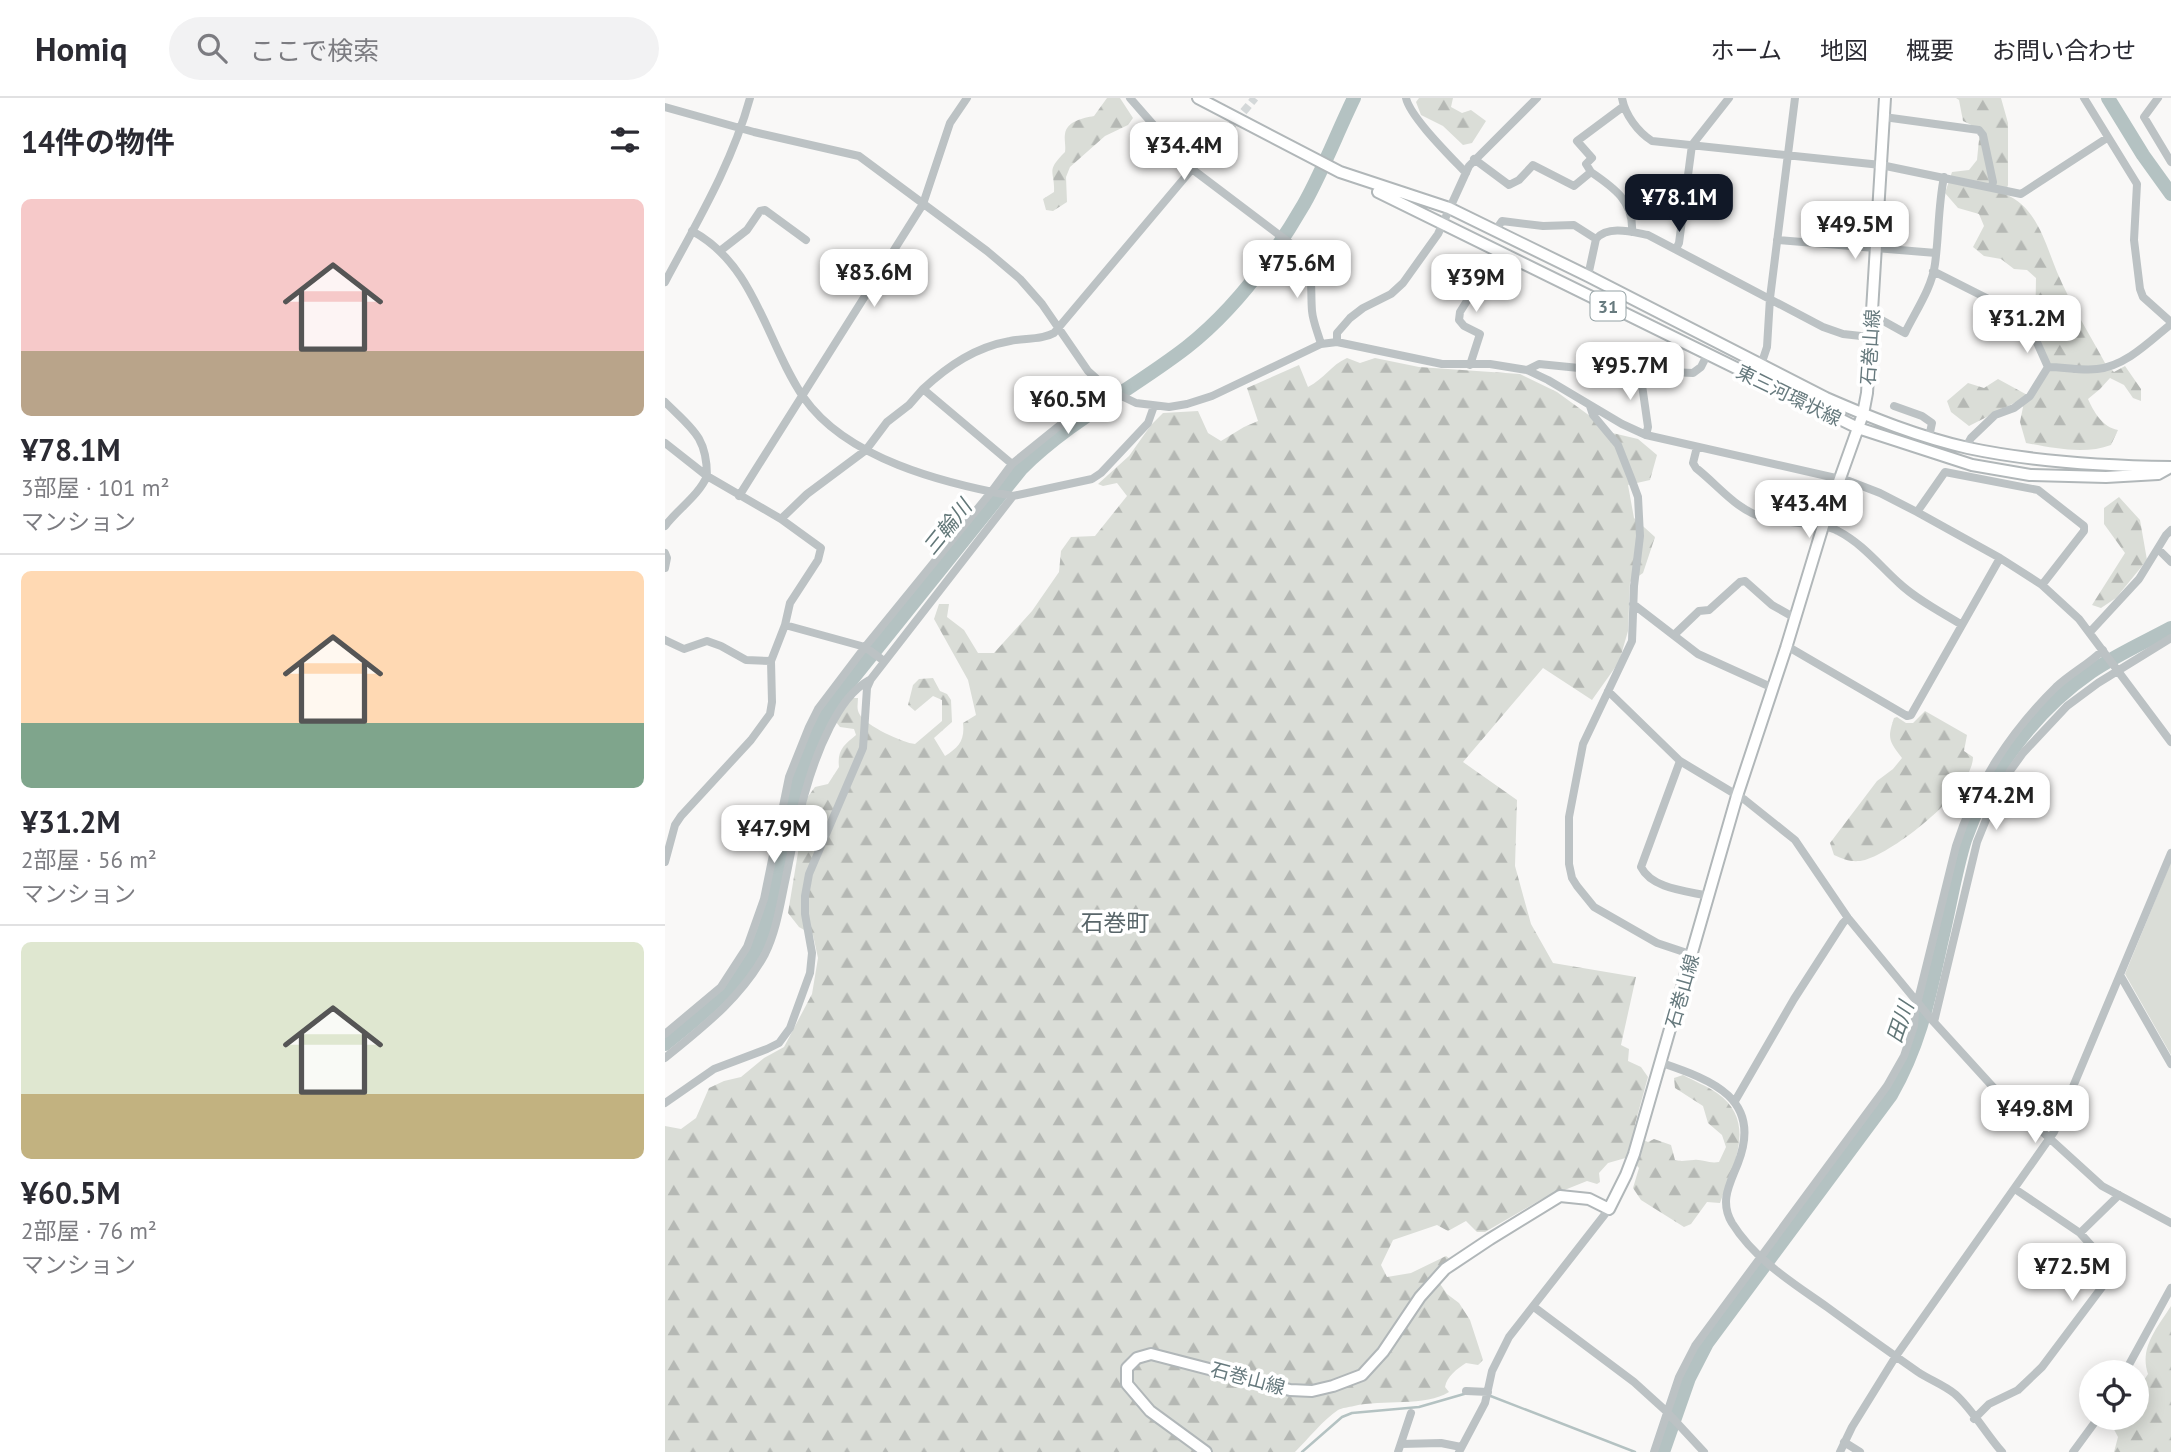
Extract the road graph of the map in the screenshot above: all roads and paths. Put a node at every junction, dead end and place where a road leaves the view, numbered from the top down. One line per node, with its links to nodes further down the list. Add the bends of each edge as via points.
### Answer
1 (750, 98): 17 (street)
2 (967, 98): 31 (street, via 950,122)
3 (1130, 98): 25 (street)
4 (1198, 98): 15 (main road, 東三河環状線 / 31)
5 (1209, 98): 15 (main road, 東三河環状線 / 31)
6 (1406, 98): 27 (street, via 1417,121)
7 (1537, 98): 22 (street)
8 (1729, 98): 20 (street)
9 (1795, 98): 21 (street)
10 (1885, 98): 16 (main road, 石巻山線)
11 (2084, 98): 19 (street)
12 (2158, 98): 23 (street, via 2144,117)
13 (1623, 102): 20 (street, via 1636,127 1652,141); 26 (street, via 1577,141 1593,158 1586,164)
14 (665, 107): 17 (street)
15 (1231, 115): 29 (main road, 東三河環状線 / 31)
16 (1884, 117): 24 (main road, 石巻山線); 30 (street, via 1979,130)
17 (741, 128): 31 (street, via 859,156); 35 (street)
18 (1228, 130): 25 (street)
19 (2107, 138): 30 (street, via 2021,194); 50 (street, via 2137,184 2134,240 2143,297)
20 (1692, 145): 21 (street); 40 (street)
21 (1788, 154): 24 (street); 39 (street)
22 (1474, 159): 26 (street, via 1509,185 1533,165 1574,186); 27 (street)
23 (2171, 162)
24 (1881, 165): 28 (street); 41 (main road, 石巻山線)
25 (1192, 169): 51 (street); 54 (street, via 1306,259)
26 (1591, 172): 36 (street, via 1623,196)
27 (1466, 173): 32 (street)
28 (1944, 177): 30 (street); 44 (street)
29 (1359, 180): 32 (main road, 東三河環状線 / 31); 33 (main road, 東三河環状線 / 31)
30 (1991, 186)
31 (923, 204): 51 (street, via 1020,279); 63 (street)
32 (1449, 208): 33 (street); 34 (main road, 東三河環状線 / 31)
33 (1443, 223): 43 (main road, 東三河環状線 / 31); 53 (street, via 1403,283 1350,318 1337,333)
34 (1495, 230): 37 (street, via 1502,221 1574,225); 46 (main road, 東三河環状線 / 31)
35 (692, 231): 42 (street); 47 (street)
36 (1632, 232): 37 (street, via 1605,232); 40 (street, via 1648,234)
37 (1596, 239): 46 (street)
38 (806, 240): 42 (street, via 765,210)
39 (1777, 240): 41 (street); 48 (street)
40 (1676, 249): 48 (street)
41 (1876, 249): 44 (street); 49 (main road, 石巻山線)
42 (720, 251): 63 (street, via 751,292)
43 (1499, 251): 55 (main road, 東三河環状線 / 31); 56 (street, via 1460,312 1464,326 1480,334)
44 (1936, 253): 45 (street)
45 (1933, 271): 49 (street, via 1905,333); 58 (street, via 2026,318)
46 (1588, 276): 57 (main road, 東三河環状線 / 31)
47 (665, 282)
48 (1770, 299): 52 (street, via 1823,327); 57 (street, via 1767,347)
49 (1872, 317): 52 (main road, 石巻山線)
50 (2171, 323): 58 (street, via 2111,366 2093,370)
51 (1059, 328): 61 (street, via 1049,336 992,344 966,355); 62 (street, via 1088,371)
52 (1870, 337): 68 (main road, 石巻山線)
53 (1337, 342): 54 (street); 56 (street, via 1417,360)
54 (1321, 344): 65 (street, via 1212,396 1169,407)
55 (1707, 355): 60 (street, via 1693,373); 69 (main road, 東三河環状線 / 31)
56 (1470, 365): 59 (street)
57 (1761, 365): 68 (main road, 東三河環状線 / 31)
58 (2048, 367): 74 (street, via 2030,396 1995,415)
59 (1527, 370): 60 (street, via 1539,364); 66 (street)
60 (1640, 372): 70 (street)
61 (923, 389): 75 (street, via 887,422); 76 (street)
62 (1108, 389): 65 (street); 76 (street)
63 (802, 395): 75 (street, via 836,432); 82 (street)
64 (665, 402): 78 (street, via 698,434)
65 (1153, 406): 81 (street, via 1148,423 1092,480)
66 (1590, 406): 70 (street); 94 (street, via 1618,444 1638,497 1640,536)
67 (1895, 406): 71 (street, via 1932,423)
68 (1863, 414): 69 (main road, 石巻山線); 71 (main road, 東三河環状線 / 31)
69 (1858, 428): 77 (main road, 東三河環状線 / 31, via 1972,465 2031,475 2106,477 2158,474); 79 (main road, 石巻山線)
70 (1646, 435): 73 (street)
71 (1929, 437): 74 (main road, 東三河環状線 / 31)
72 (665, 443): 78 (street)
73 (1697, 447): 79 (street); 86 (street, via 1696,468 1740,507 1764,518)
74 (1966, 447): 77 (main road, 東三河環状線 / 31, via 2013,457)
75 (866, 450): 80 (street, via 951,482); 84 (street)
76 (1012, 464): 80 (street)
77 (2170, 468)
78 (707, 476): 82 (street); 85 (street)
79 (1839, 478): 83 (street); 86 (main road, 石巻山線)
80 (993, 491): 81 (street); 102 (street)
81 (1011, 495): 105 (street)
82 (739, 496): 84 (street)
83 (1917, 512): 90 (street); 93 (street, via 1945,472 2038,490 2084,526)
84 (781, 519): 96 (street, via 821,548 790,603)
85 (665, 526)
86 (1823, 526): 95 (main road, 石巻山線); 97 (street, via 1863,547 1900,584)
87 (2171, 530): 88 (street)
88 (2158, 550): 91 (street); 98 (street, via 2139,579)
89 (665, 553): 92 (street)
90 (2000, 558): 93 (street); 97 (street)
91 (2171, 562)
92 (665, 568)
93 (2042, 585): 98 (street)
94 (1633, 604): 99 (street); 110 (street, via 1632,640)
95 (1795, 618): 99 (street, via 1740,582); 103 (main road, 石巻山線)
96 (785, 625): 102 (street); 106 (street)
97 (1962, 625): 103 (street, via 1907,716)
98 (2090, 632): 104 (street)
99 (1674, 635): 109 (street, via 1698,654)
100 (2171, 638): 107 (street)
101 (665, 640): 106 (street, via 684,649 714,642 746,660)
102 (867, 648): 105 (street); 123 (street, via 818,709 797,754 764,899 747,947 721,987)
103 (1786, 648): 109 (main road, 石巻山線)
104 (2104, 652): 107 (street); 121 (street, via 2057,686 2031,713 1968,811)
105 (881, 659): 108 (street)
106 (771, 661): 114 (street, via 772,702 764,724 681,816)
107 (2117, 669): 111 (street); 122 (street, via 2052,721 1996,796 1977,842)
108 (871, 679): 124 (street, via 848,697 824,738 802,799 776,923 764,956 716,1016); 128 (street, via 863,748 809,874 805,914 812,953 810,973 790,1028 779,1042 714,1069)
109 (1773, 688): 113 (main road, 石巻山線)
110 (1608, 691): 112 (street); 119 (street, via 1586,735 1577,767 1569,817 1572,878 1594,906 1657,943)
111 (2171, 742)
112 (1679, 761): 113 (street); 117 (street, via 1641,867 1659,884)
113 (1737, 796): 117 (main road, 石巻山線); 118 (street, via 1795,840)
114 (667, 846): 116 (street)
115 (2171, 853): 120 (street)
116 (665, 862)
117 (1709, 896): 119 (main road, 石巻山線)
118 (1848, 919): 121 (street); 127 (street, via 1794,999)
119 (1693, 955): 125 (main road, 石巻山線)
120 (2120, 975): 126 (street); 129 (street)
121 (1920, 1005): 122 (street); 135 (street, via 1896,1073)
122 (1933, 1021): 129 (street)
123 (665, 1034)
124 (665, 1058)
125 (1662, 1063): 127 (street, via 1718,1087); 132 (main road, 石巻山線, via 1630,1165)
126 (2171, 1064)
127 (1735, 1101): 135 (street, via 1745,1124 1744,1141 1727,1187 1726,1210)
128 (665, 1103)
129 (2050, 1139): 130 (street); 131 (street, via 2102,1186)
130 (2015, 1189): 134 (street); 138 (street)
131 (2119, 1195): 133 (street); 134 (street)
132 (1609, 1209): 137 (street); 149 (main road, 石巻山線, via 1588,1199 1560,1196 1490,1239 1445,1269 1361,1375 1333,1387 1290,1390 1151,1354 1136,1358 1127,1368 1127,1384 1150,1411)
133 (2171, 1223)
134 (2080, 1233): 144 (street, via 2114,1271 2042,1367 2018,1390 1989,1404)
135 (1761, 1257): 138 (street); 143 (street, via 1695,1346)
136 (2171, 1288): 139 (street)
137 (1534, 1307): 141 (street, via 1509,1337 1492,1371); 143 (street, via 1635,1382)
138 (1896, 1356): 144 (street, via 1955,1394); 146 (street)
139 (2132, 1360)
140 (1466, 1391): 141 (street)
141 (1488, 1392): 148 (street)
142 (1411, 1413): 147 (street)
143 (1668, 1413): 150 (street); 151 (street)
144 (1974, 1419): 154 (street)
145 (2089, 1430): 155 (street)
146 (1844, 1442): 152 (street); 153 (street)
147 (1399, 1448): 148 (street, via 1441,1443)
148 (1460, 1450)
149 (1206, 1452)
150 (1654, 1452)
151 (1704, 1452)
152 (1840, 1452)
153 (1860, 1452)
154 (2002, 1452)
155 (2073, 1452)

